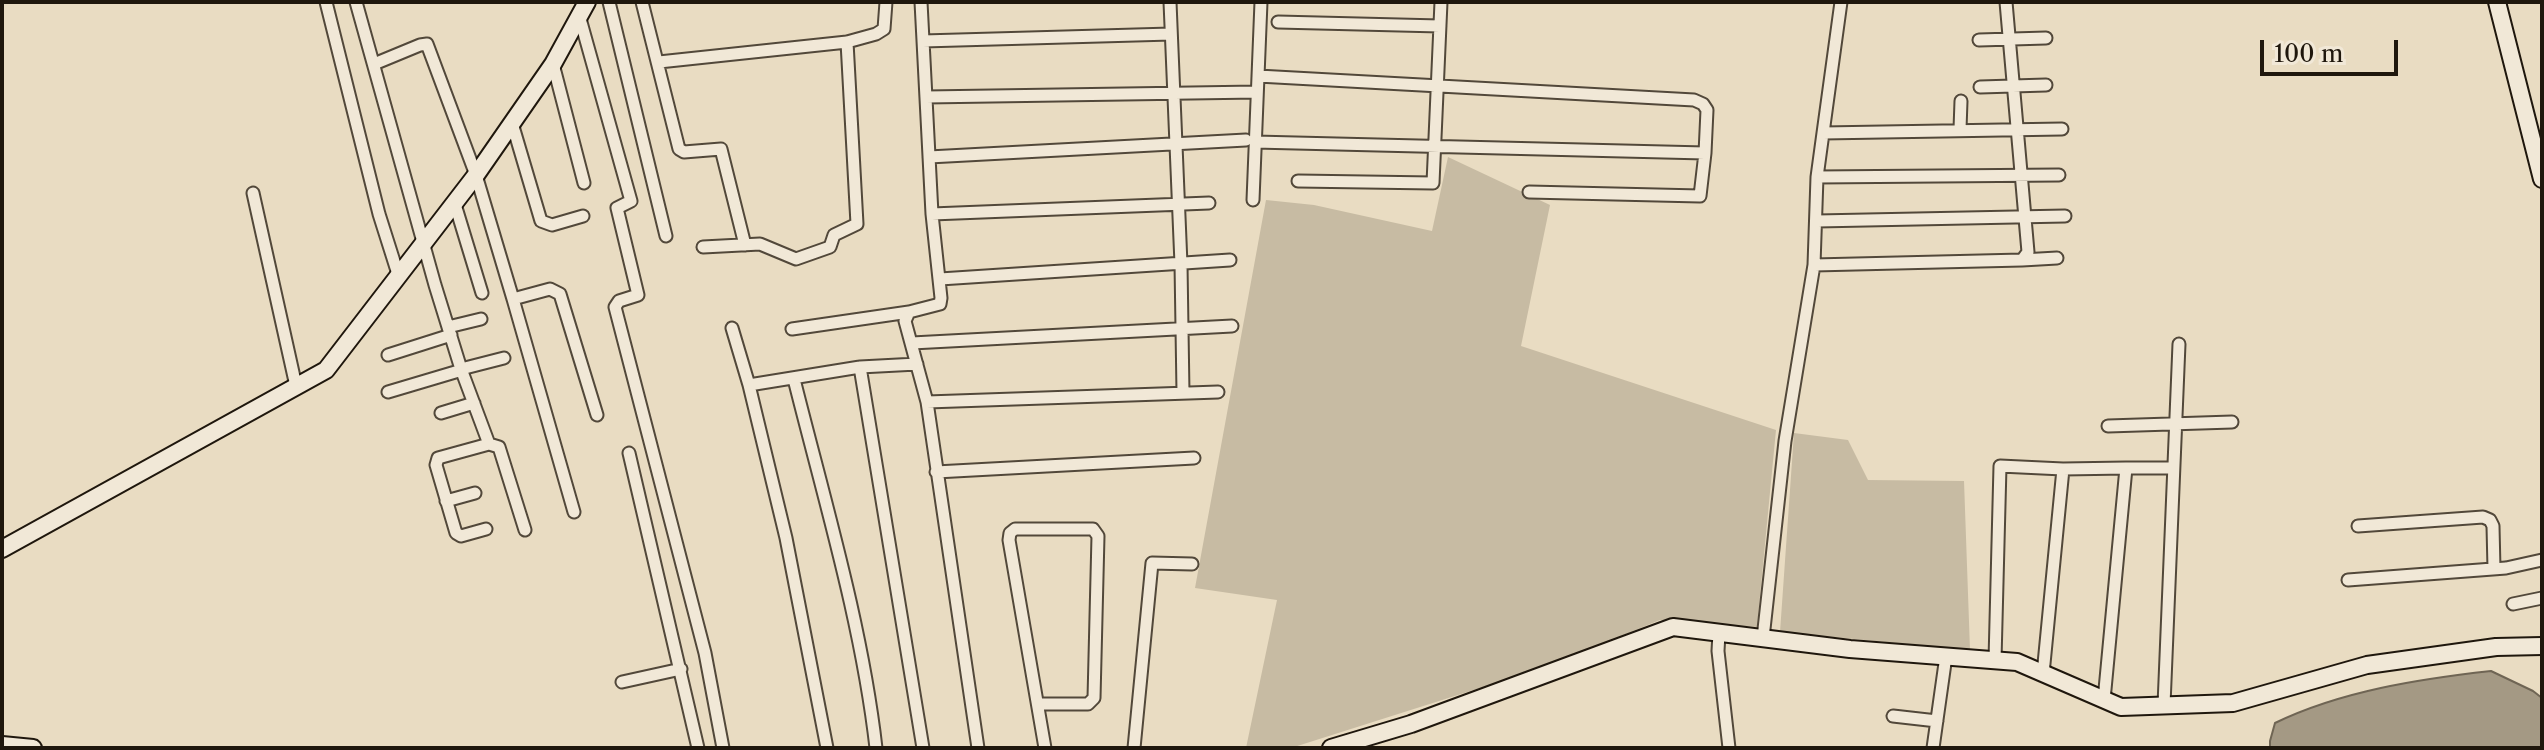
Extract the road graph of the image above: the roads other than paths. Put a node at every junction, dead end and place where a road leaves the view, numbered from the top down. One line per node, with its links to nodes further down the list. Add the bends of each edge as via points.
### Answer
1 (326, 2): 71 (street)
2 (356, 2): 23 (street)
3 (609, 2): 62 (street)
4 (642, 2): 22 (street)
5 (886, 2): 21 (street, via 884,29)
6 (921, 2): 20 (street)
7 (1170, 2): 16 (street)
8 (1261, 2): 25 (street)
9 (1441, 2): 15 (street)
10 (1841, 2): 38 (street)
11 (2006, 2): 18 (street)
12 (2497, 2): 48 (main road)
13 (583, 8): 24 (main road); 138 (street, via 631,201 617,208 638,295 615,307 705,653)
14 (1278, 22): 15 (street)
15 (1440, 26): 28 (street)
16 (1171, 34): 20 (street); 31 (street)
17 (2046, 38): 18 (street)
18 (2009, 39): 19 (street); 27 (street)
19 (1979, 40)
20 (923, 41): 32 (street)
21 (847, 42): 22 (street); 64 (street, via 857,224 834,235 830,247 796,259 763,245)
22 (659, 62): 64 (street, via 679,149 718,148 724,154)
23 (374, 64): 45 (street, via 427,44); 63 (street)
24 (553, 64): 34 (main road); 50 (street)
25 (1258, 76): 28 (street); 30 (street)
26 (2046, 85): 27 (street)
27 (2013, 86): 29 (street); 35 (street)
28 (1436, 87): 41 (street); 42 (street, via 1694,100 1707,110)
29 (1980, 87)
30 (1257, 92): 31 (street); 39 (street)
31 (1174, 94): 32 (street); 40 (street)
32 (926, 97): 43 (street)
33 (1961, 101): 36 (street)
34 (512, 123): 45 (main road); 58 (street, via 541,221 552,225)
35 (2017, 128): 36 (street); 37 (street); 44 (street)
36 (1960, 129): 38 (street)
37 (2062, 129)
38 (1823, 133): 47 (street)
39 (1251, 141): 40 (street); 41 (street); 53 (street)
40 (1176, 143): 43 (street); 56 (street)
41 (1434, 146): 42 (street); 49 (street, via 1433,183)
42 (1705, 153): 51 (street, via 1700,196)
43 (929, 157): 57 (street)
44 (2020, 173): 46 (street); 47 (street); 60 (street)
45 (476, 175): 54 (main road); 74 (street)
46 (2059, 175)
47 (1817, 177): 61 (street)
48 (2542, 179)
49 (1298, 181)
50 (584, 183)
51 (1529, 192)
52 (253, 193): 91 (street)
53 (1253, 200)
54 (454, 201): 63 (main road); 73 (street)
55 (1209, 203): 56 (street)
56 (1178, 205): 57 (street); 69 (street)
57 (932, 214): 72 (street)
58 (583, 216)
59 (2065, 216): 60 (street)
60 (2023, 218): 61 (street); 68 (street, via 2028,252)
61 (1817, 221): 70 (street)
62 (666, 236)
63 (423, 241): 71 (main road); 81 (street)
64 (745, 245): 65 (street)
65 (703, 247)
66 (2057, 258): 68 (street)
67 (1230, 260): 69 (street)
68 (2022, 260): 70 (street)
69 (1181, 264): 72 (street); 79 (street)
70 (1814, 265): 123 (street, via 1785,441)
71 (398, 274): 91 (main road, via 326,370)
72 (940, 279): 75 (street, via 940,304)
73 (482, 293)
74 (513, 299): 98 (street, via 550,289 560,294); 111 (street)
75 (909, 312): 80 (street); 82 (street, via 905,321)
76 (481, 319): 81 (street)
77 (1232, 326): 79 (street)
78 (732, 328): 90 (street)
79 (1181, 328): 82 (street); 94 (street)
80 (792, 329)
81 (450, 331): 84 (street); 88 (street)
82 (912, 343): 86 (street)
83 (2179, 344): 100 (street)
84 (388, 355)
85 (504, 358): 88 (street)
86 (917, 364): 87 (street); 95 (street)
87 (860, 367): 89 (street); 141 (street)
88 (462, 369): 92 (street); 96 (street)
89 (794, 379): 90 (street); 140 (street, via 837,551)
90 (749, 385): 139 (street, via 786,538)
91 (296, 386): 115 (main road)
92 (388, 392)
93 (1218, 392): 94 (street)
94 (1183, 393): 95 (street)
95 (927, 402): 108 (street)
96 (474, 403): 97 (street); 102 (street)
97 (441, 413)
98 (597, 415)
99 (2232, 422): 100 (street)
100 (2175, 423): 101 (street); 106 (street)
101 (2108, 426)
102 (489, 444): 110 (street, via 438,458); 114 (street, via 502,454)
103 (629, 453): 127 (street)
104 (1194, 458): 108 (street)
105 (2126, 468): 106 (street); 107 (street); 130 (street)
106 (2173, 468): 132 (street)
107 (2063, 469): 126 (street, via 1999,469); 128 (street)
108 (936, 472): 142 (street)
109 (475, 493): 110 (street)
110 (446, 501): 113 (street, via 459,535)
111 (574, 512)
112 (2358, 526): 118 (street, via 2483,517 2493,526)
113 (486, 529)
114 (525, 530)
115 (2, 549)
116 (2542, 560): 118 (street)
117 (1192, 564): 144 (street, via 1152,563)
118 (2494, 569): 119 (street)
119 (2348, 580)
120 (2542, 598): 121 (street)
121 (2513, 604)
122 (1719, 633): 123 (main road); 145 (main road, via 1673,627 1411,724); 146 (street)
123 (1763, 638): 125 (main road)
124 (2542, 646): 132 (main road, via 2367,665 2233,703)
125 (1946, 656): 126 (main road); 134 (street)
126 (1995, 660): 128 (main road, via 2017,662)
127 (681, 669): 129 (street); 137 (street)
128 (2043, 674): 130 (main road)
129 (622, 682)
130 (2104, 700): 132 (main road, via 2121,707)
131 (1038, 704): 131 (street, via 1088,704 1094,698 1098,536 1093,529 1010,533); 143 (street)
132 (2164, 705)
133 (1893, 716): 134 (street)
134 (1937, 721): 147 (street)
135 (2, 745): 136 (main road)
136 (33, 748)
137 (698, 748)
138 (723, 748)
139 (827, 748)
140 (876, 748)
141 (923, 748)
142 (978, 748)
143 (1045, 748)
144 (1134, 748)
145 (1331, 748)
146 (1729, 748)
147 (1933, 748)

